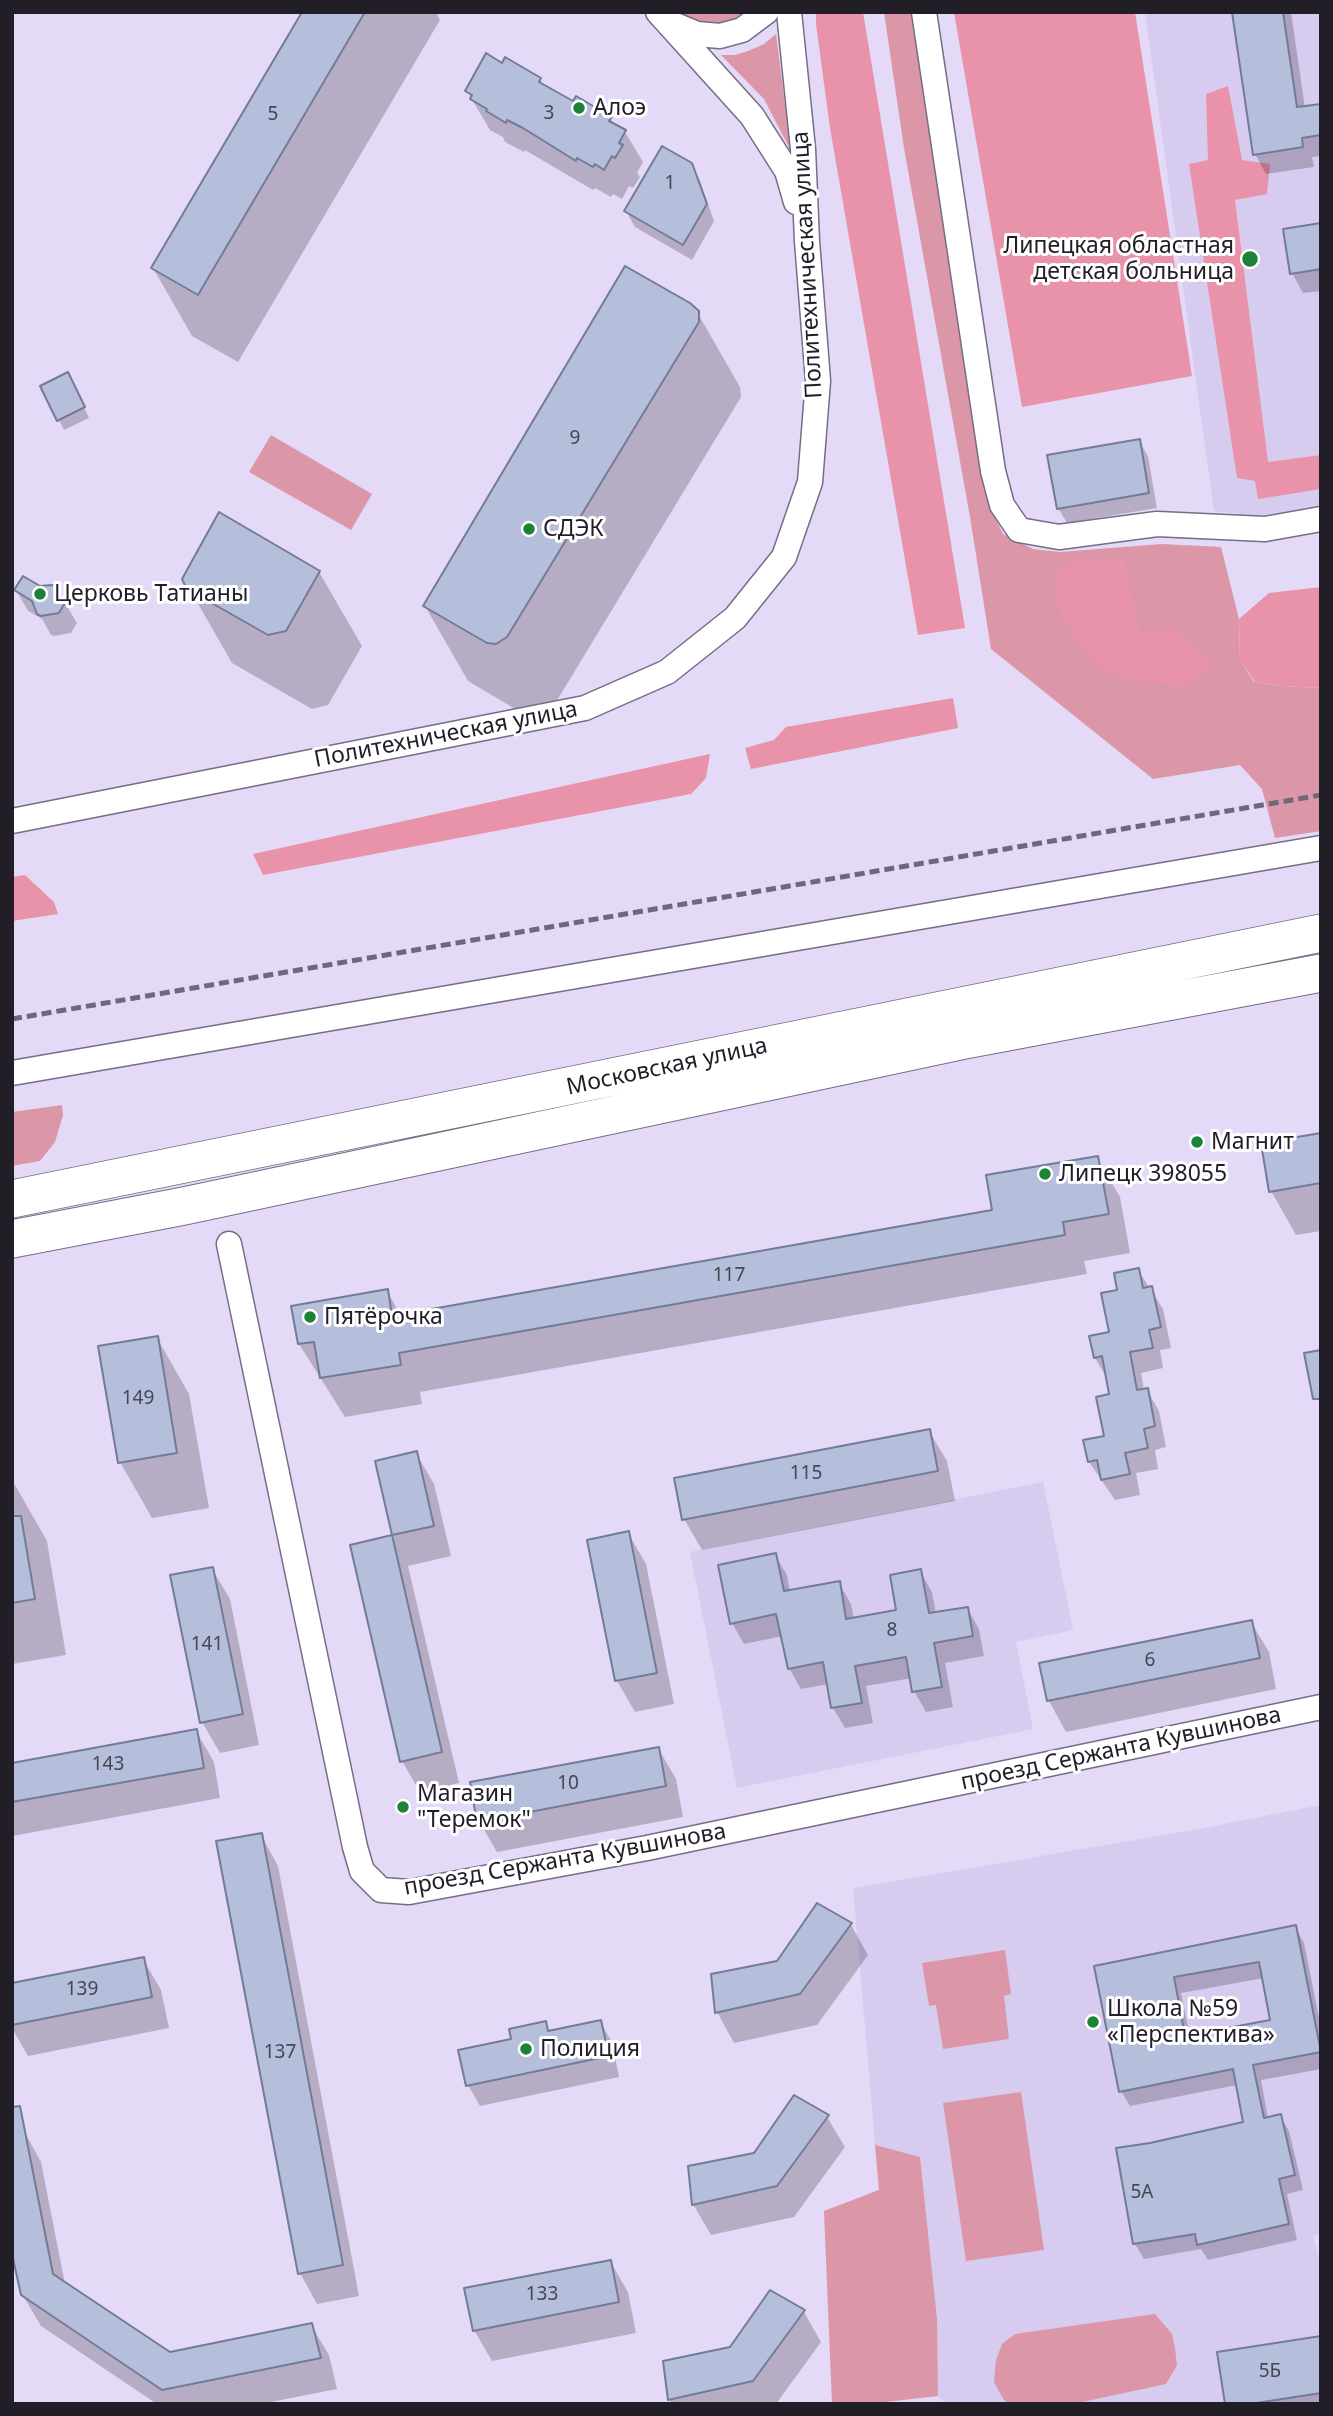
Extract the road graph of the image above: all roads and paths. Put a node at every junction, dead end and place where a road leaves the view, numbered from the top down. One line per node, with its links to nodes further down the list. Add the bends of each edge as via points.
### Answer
1 (659, 12): 2 (street, via 675,26 720,36 742,30); 5 (street, via 752,116 787,171)
2 (766, 12)
3 (789, 12): 5 (street, Политехническая улица)
4 (924, 12): 6 (street, via 993,471 1002,505 1019,530 1059,537 1157,524 1265,529)
5 (807, 241): 7 (street, Политехническая улица, via 818,381 810,482 784,556 735,618 667,671 585,708)
6 (1321, 519)
7 (12, 821)
8 (1321, 848): 11 (street)
9 (1321, 933): 12 (main road, Московская улица)
10 (1321, 973): 13 (main road, Московская улица, via 970,1039)
11 (12, 1073)
12 (12, 1199)
13 (12, 1239)
14 (229, 1244): 15 (street, проезд Сержанта Кувшинова, via 355,1847 362,1871 380,1890 409,1892 647,1848)
15 (1321, 1707)

